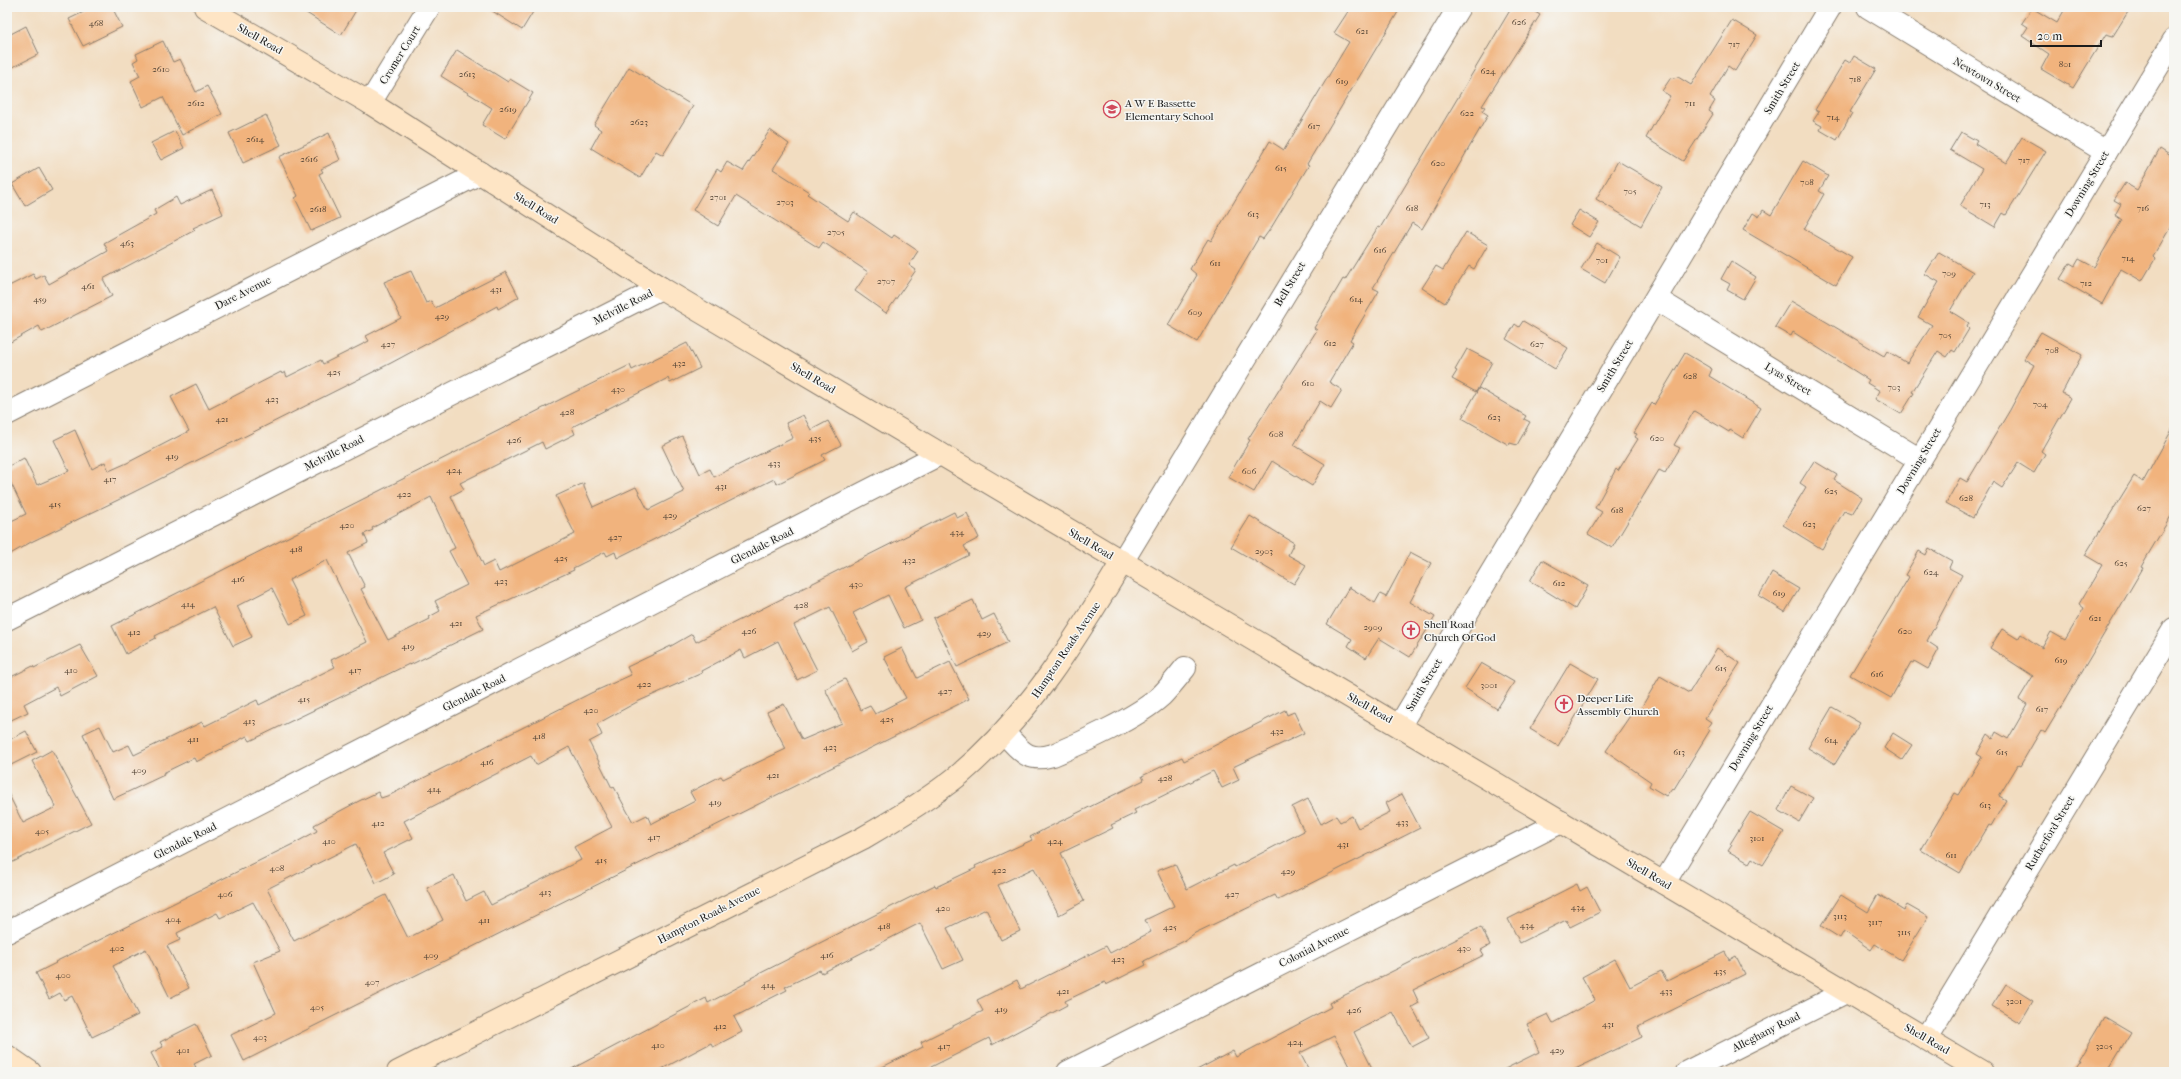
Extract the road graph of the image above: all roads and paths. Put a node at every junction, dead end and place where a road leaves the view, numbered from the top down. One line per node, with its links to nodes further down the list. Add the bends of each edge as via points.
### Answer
1 (205, 7): 7 (street, Shell Road)
2 (430, 7): 7 (street, Cromer Court)
3 (1459, 7): 15 (street, Bell Street)
4 (1830, 7): 11 (street, Smith Street)
5 (1868, 7): 8 (street, Newtown Street)
6 (2174, 40): 8 (street, Downing Street)
7 (370, 103): 9 (street, Shell Road)
8 (2106, 152): 14 (street, Downing Street)
9 (480, 173): 10 (street, Shell Road); 12 (street, Dare Avenue)
10 (661, 288): 13 (street, Shell Road); 16 (street, Melville Road)
11 (1656, 299): 14 (street, Lyas Street); 19 (street, Smith Street)
12 (7, 414)
13 (940, 454): 15 (street, Shell Road); 23 (street, Glendale Road)
14 (1920, 460): 22 (street, Downing Street)
15 (1122, 562): 19 (street, Shell Road); 20 (street, Hampton Roads Avenue, via 1050,677)
16 (7, 619)
17 (2174, 629): 25 (street, Rutherford Street)
18 (1185, 668): 20 (street, via 1161,696 1149,705 1052,755 1029,757)
19 (1400, 725): 21 (street, Shell Road)
20 (1004, 733): 28 (street, Hampton Roads Avenue, via 935,793 862,838)
21 (1560, 822): 22 (street, Shell Road); 29 (street, Colonial Avenue)
22 (1664, 883): 24 (street, Shell Road)
23 (7, 932)
24 (1846, 992): 25 (street, Shell Road); 30 (street, Alleghany Road)
25 (1926, 1038): 31 (street, Shell Road)
26 (7, 1056): 27 (street)
27 (30, 1072)
28 (398, 1072)
29 (1068, 1072)
30 (1687, 1072)
31 (1982, 1072)

